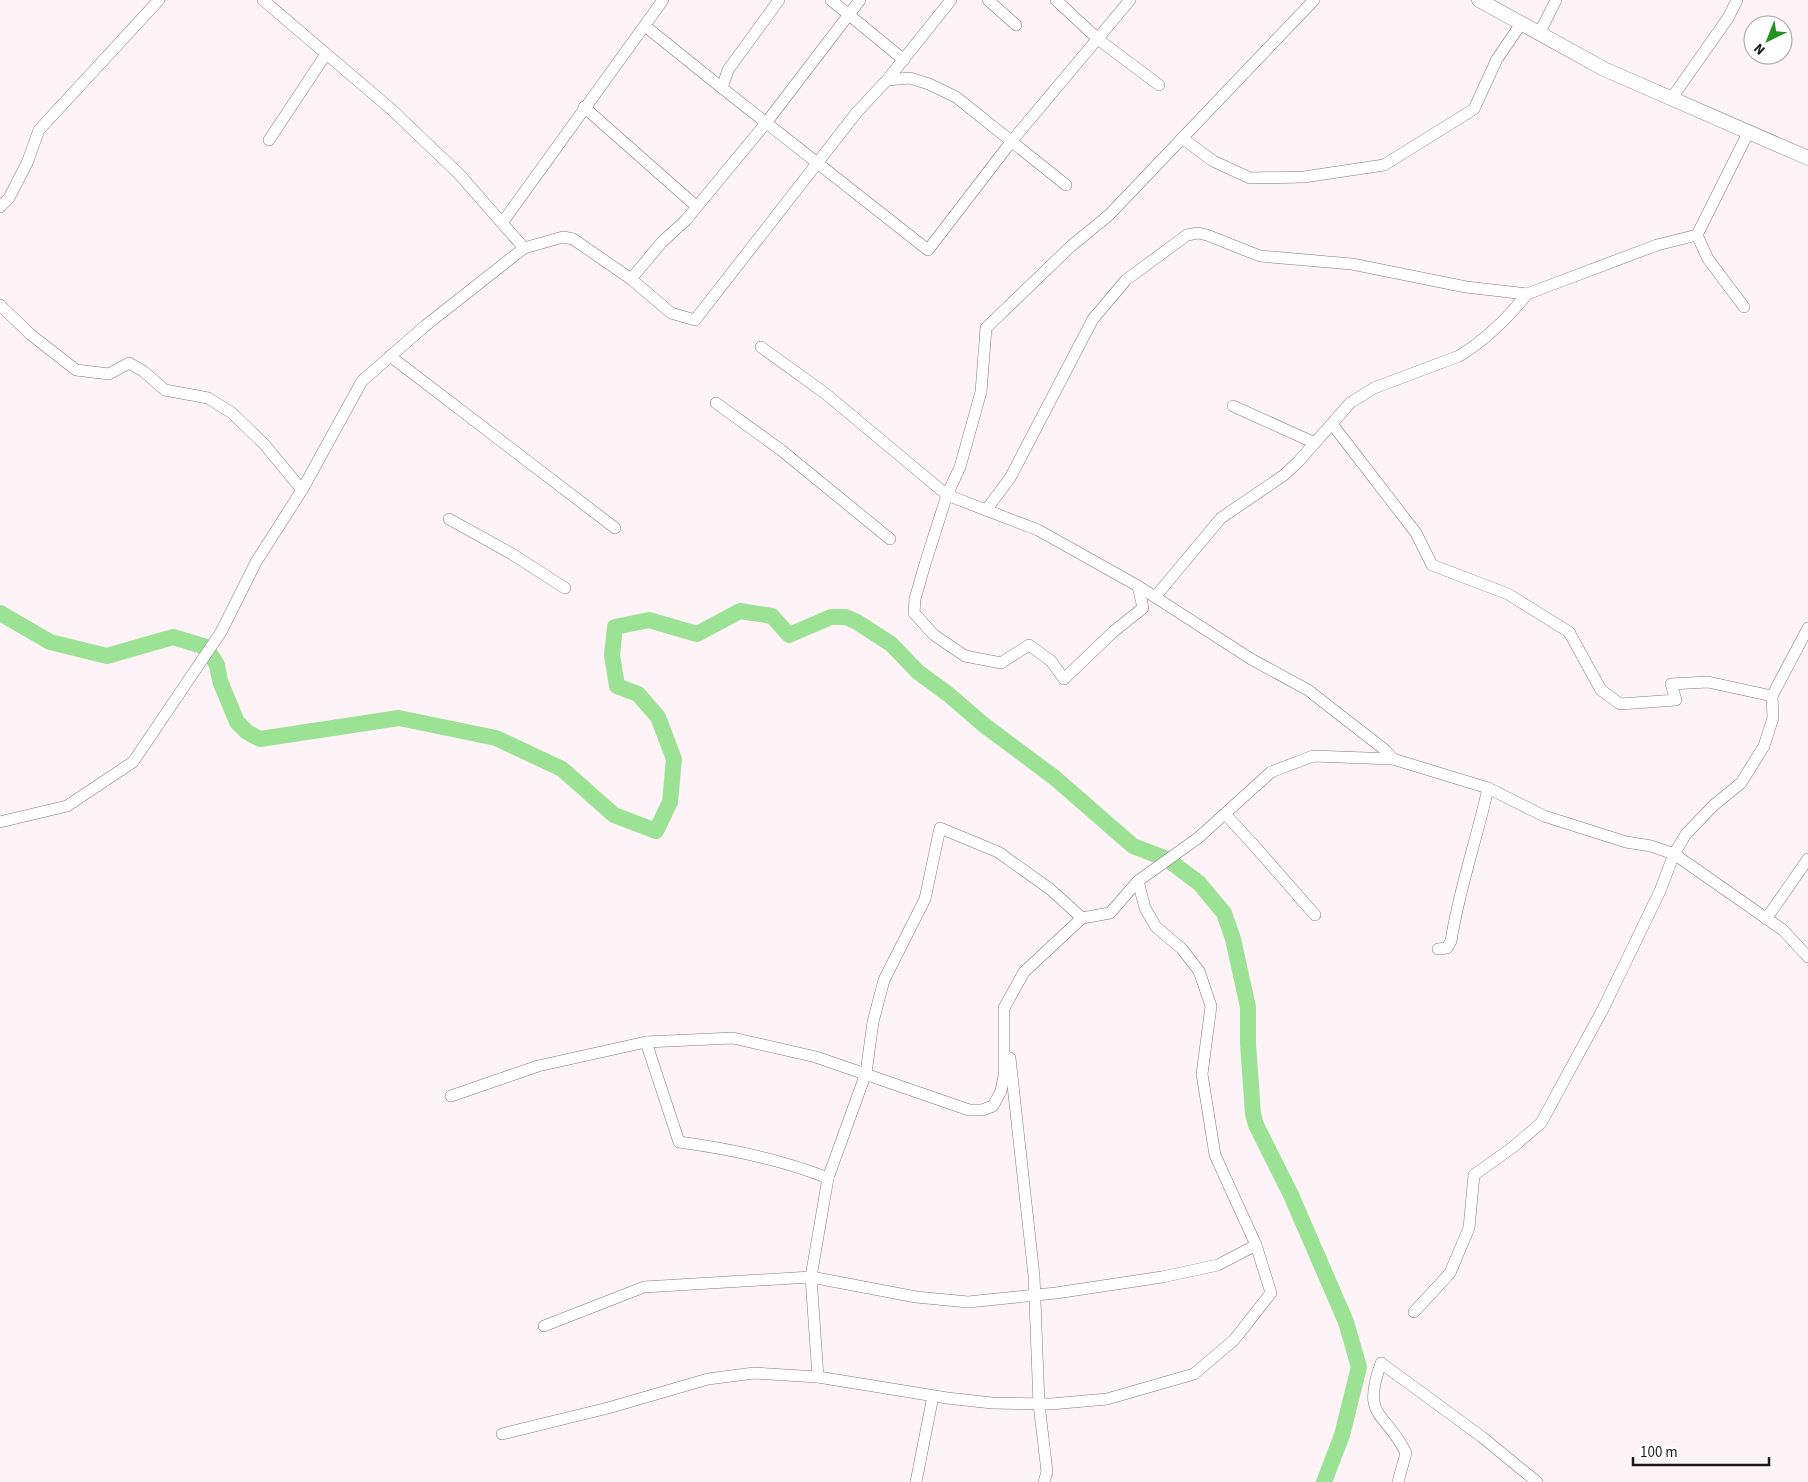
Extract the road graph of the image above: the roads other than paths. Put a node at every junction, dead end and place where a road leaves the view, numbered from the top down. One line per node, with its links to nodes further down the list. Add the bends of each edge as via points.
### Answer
1 (159, 0): 37 (street, via 38,130 27,164 9,198)
2 (263, 0): 21 (street)
3 (663, 0): 18 (street)
4 (779, 0): 25 (street, via 728,70)
5 (831, 0): 15 (street)
6 (860, 0): 15 (street)
7 (951, 0): 22 (street)
8 (988, 0): 17 (street)
9 (1056, 0): 20 (street)
10 (1130, 0): 20 (street)
11 (1314, 0): 30 (street)
12 (1480, 0): 16 (main road)
13 (1556, 0): 19 (street)
14 (1737, 0): 26 (street, via 1728,18)
15 (849, 15): 22 (street); 28 (street)
16 (1520, 24): 19 (main road); 30 (street, via 1497,59 1474,109 1384,165 1304,177 1250,178 1213,162)
17 (1016, 25)
18 (645, 26): 25 (street); 27 (street)
19 (1539, 34): 26 (main road, via 1604,70)
20 (1098, 40): 24 (street); 32 (street)
21 (326, 54): 31 (street); 38 (street, via 391,109 459,174)
22 (904, 60): 23 (street)
23 (888, 80): 32 (street, via 910,78 956,97); 34 (street, via 857,112)
24 (1159, 85)
25 (722, 88): 28 (street)
26 (1671, 98): 29 (main road)
27 (584, 107): 36 (street); 38 (street)
28 (766, 123): 34 (street); 36 (street)
29 (1749, 131): 33 (main road); 39 (street)
30 (1182, 138): 52 (street, via 1109,215 1070,247 986,328 981,392 960,467)
31 (269, 140)
32 (1011, 142): 34 (street, via 928,250); 35 (street)
33 (1808, 158)
34 (818, 163): 41 (street, via 695,320 671,313)
35 (1066, 185)
36 (696, 206): 41 (street)
37 (0, 207)
38 (502, 223): 40 (street)
39 (1697, 235): 42 (street, via 1657,245); 44 (street, via 1708,259)
40 (524, 248): 41 (street, via 563,237 573,239); 46 (street)
41 (631, 279)
42 (1527, 294): 49 (street, via 1500,326 1471,348 1459,356 1363,394); 53 (street, via 1466,287 1352,264 1260,256 1207,235 1187,235 1126,280 1097,313 1010,478)
43 (0, 305): 51 (street, via 30,334 76,370 109,374 129,363 165,390 208,398 250,430)
44 (1744, 307)
45 (761, 347): 52 (street, via 826,394)
46 (390, 356): 51 (street, via 362,381); 55 (street)
47 (716, 403): 56 (street, via 782,450)
48 (1233, 406): 50 (street)
49 (1332, 424): 50 (street); 61 (street, via 1416,533 1432,565 1508,594 1569,632 1601,690 1620,704 1676,700 1671,684 1708,682)
50 (1315, 443): 59 (street, via 1284,475 1221,518)
51 (302, 490): 65 (street, via 256,562 221,632 133,762 67,806)
52 (947, 495): 53 (street); 57 (street, via 915,599 914,612 934,635 965,656 1001,663 1029,645 1051,661 1064,679 1143,608)
53 (986, 510): 57 (street, via 1038,530)
54 (449, 520): 58 (street, via 512,554)
55 (615, 528)
56 (890, 539)
57 (1138, 586): 59 (street)
58 (565, 588)
59 (1155, 597): 62 (street, via 1251,659 1308,690)
60 (1808, 628): 61 (street)
61 (1772, 696): 66 (street, via 1773,718 1760,752 1741,783 1686,834)
62 (1393, 759): 63 (street); 64 (street, via 1326,755 1304,758 1271,772 1255,783)
63 (1488, 788): 66 (street, via 1544,816); 72 (street, via 1456,909 1451,941 1447,948)
64 (1225, 814): 68 (street, via 1198,838); 69 (street)
65 (0, 822)
66 (1674, 854): 71 (street); 82 (street, via 1660,891 1603,1009 1541,1124 1474,1175 1469,1228 1450,1273)
67 (1808, 859): 71 (street)
68 (1138, 881): 70 (street, via 1110,913); 79 (street, via 1145,908 1156,927 1182,949 1200,971 1211,1006 1202,1074 1215,1155)
69 (1315, 915)
70 (1082, 918): 74 (street, via 1024,972); 76 (street, via 998,852 940,828 925,899 884,980 873,1022)
71 (1766, 918): 73 (street, via 1783,930)
72 (1438, 949)
73 (1808, 958)
74 (1004, 1008): 76 (street, via 1004,1076 993,1106 969,1110); 81 (street)
75 (646, 1042): 76 (street, via 733,1038 816,1057); 77 (street, via 538,1066); 78 (street, via 679,1142 745,1152 799,1166)
76 (866, 1073): 78 (street)
77 (451, 1096)
78 (828, 1178): 80 (street)
79 (1256, 1245): 81 (street, via 1209,1267); 86 (street, via 1271,1293 1234,1340 1194,1374 1107,1399)
80 (811, 1277): 81 (street, via 916,1297 968,1302); 83 (street, via 644,1287); 84 (street)
81 (1035, 1295): 86 (street)
82 (1414, 1312)
83 (544, 1326)
84 (818, 1377): 85 (street); 87 (street, via 754,1373 708,1379)
85 (933, 1396): 86 (street, via 992,1403); 88 (street)
86 (1039, 1404): 89 (street, via 1047,1472)
87 (502, 1434)
88 (916, 1482)
89 (1044, 1482)
90 (1398, 1482): 91 (street, via 1406,1453 1373,1403 1375,1382 1382,1363)
91 (1537, 1482)

